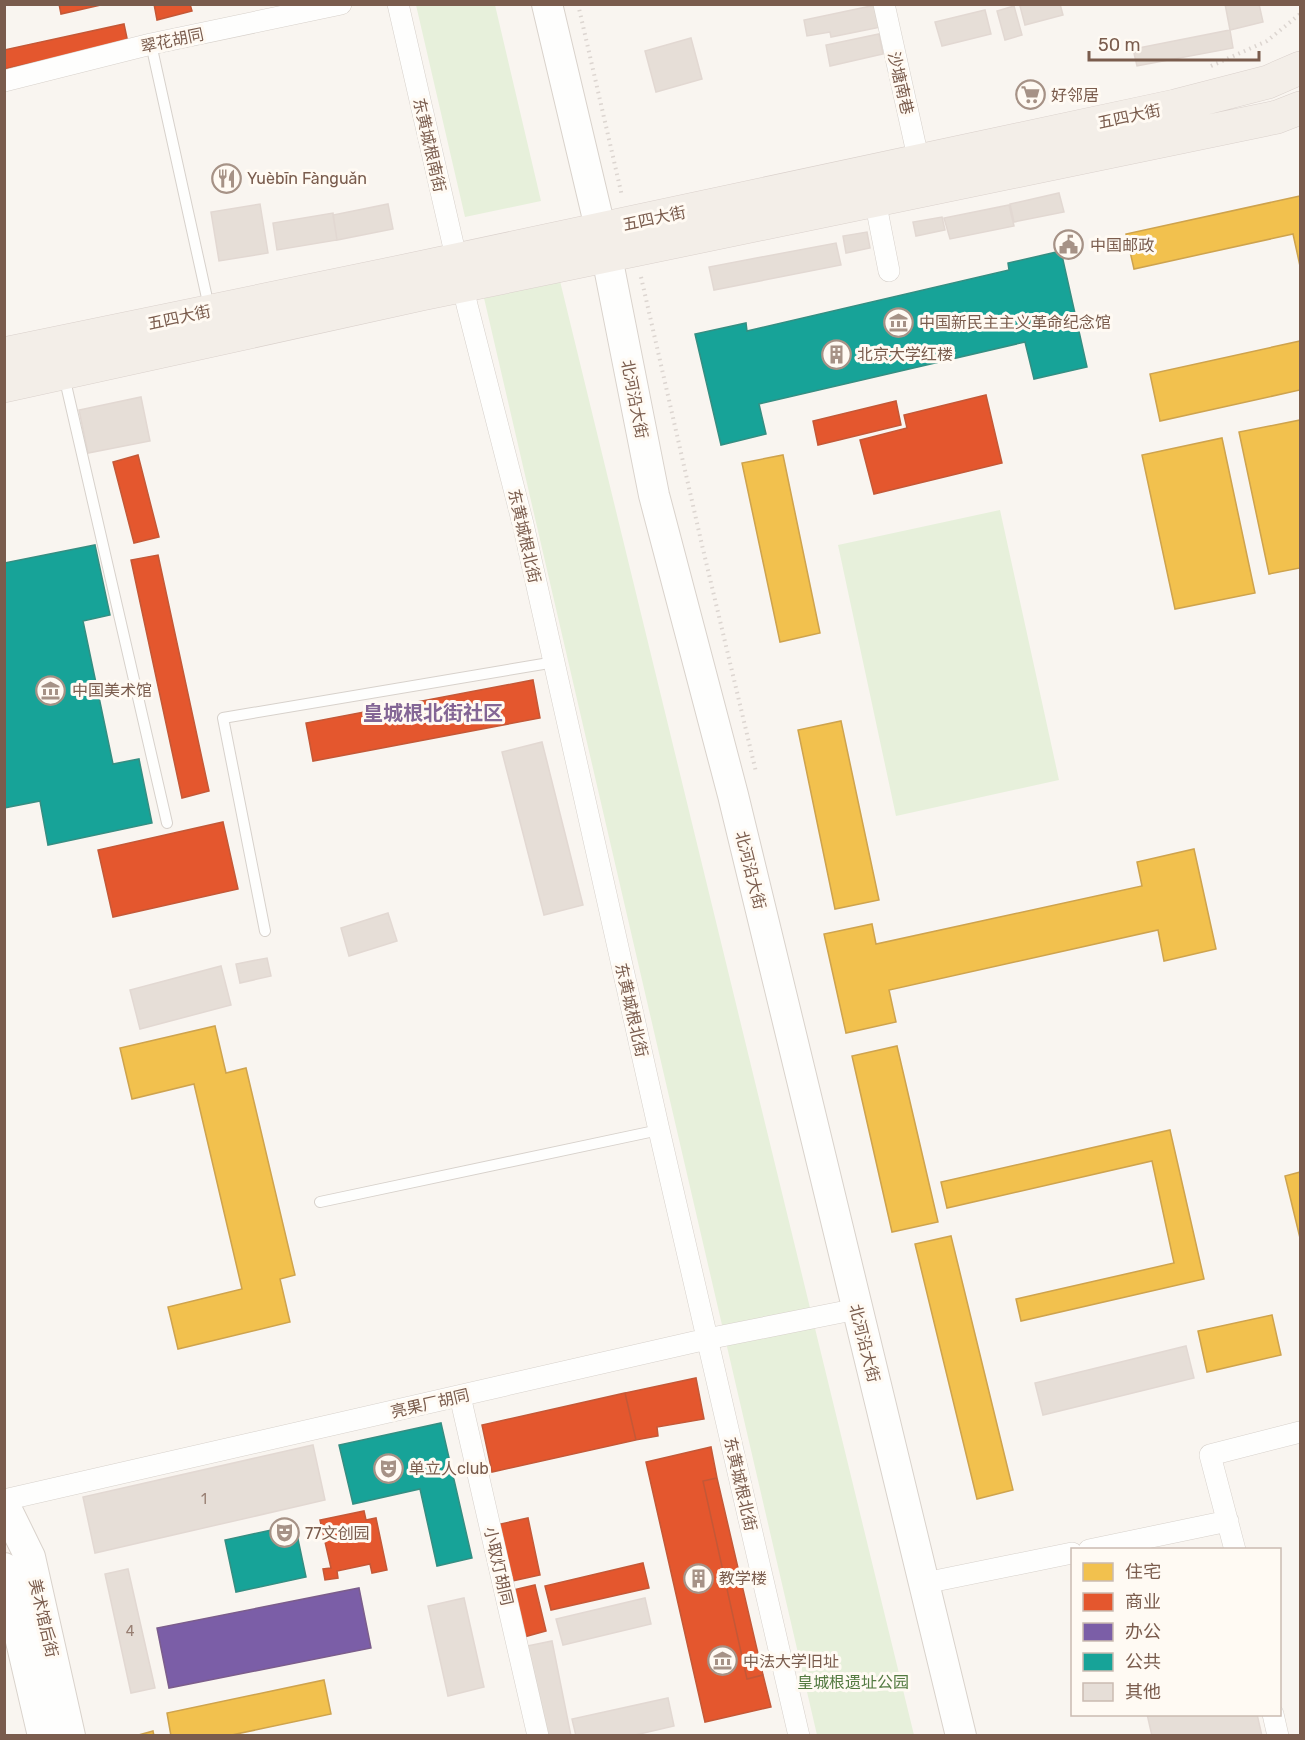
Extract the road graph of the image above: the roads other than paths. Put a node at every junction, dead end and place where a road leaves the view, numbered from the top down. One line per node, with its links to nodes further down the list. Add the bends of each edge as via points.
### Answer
1 (341, 4): 5 (street, 翠花胡同)
2 (398, 4): 13 (street, 东黄城根南街)
3 (547, 4): 11 (main road, 北河沿大街)
4 (884, 4): 9 (street, 沙塘南巷)
5 (151, 44): 7 (street, 翠花胡同); 14 (lane)
6 (1300, 68): 9 (main road, 五四大街, via 1268,82 1175,106)
7 (4, 81)
8 (1300, 108): 10 (main road, 五四大街, via 1277,117)
9 (919, 162): 10 (main road, 五四大街)
10 (872, 187): 11 (main road, 五四大街); 12 (street)
11 (618, 240): 13 (main road, 五四大街); 13 (main road, 五四大街, via 494,251); 23 (main road, 北河沿大街, via 654,495 736,807)
12 (889, 271)
13 (460, 273): 14 (main road, 五四大街); 16 (main road, 五四大街); 18 (street, 东黄城根北街)
14 (210, 311): 15 (main road, 五四大街)
15 (4, 354)
16 (63, 373): 17 (main road, 五四大街); 19 (lane)
17 (4, 386)
18 (555, 662): 20 (lane, via 223,718); 21 (street, 东黄城根北街)
19 (167, 824)
20 (265, 932)
21 (659, 1130): 22 (lane); 24 (street, 东黄城根北街)
22 (320, 1202)
23 (857, 1309): 24 (street, 亮果厂胡同); 33 (main road, 北河沿大街)
24 (707, 1339): 25 (street, 亮果厂胡同); 38 (street, 东黄城根北街)
25 (460, 1396): 27 (street, 亮果厂胡同); 37 (street, 小取灯胡同)
26 (1300, 1432): 28 (street, via 1210,1455)
27 (4, 1502): 36 (main road, 美术馆后街, via 30,1557)
28 (1228, 1521): 29 (street); 30 (street)
29 (1099, 1548)
30 (1235, 1548)
31 (1071, 1553): 33 (street)
32 (4, 1568): 35 (main road, 美术馆后街)
33 (925, 1583): 39 (main road, 北河沿大街)
34 (1273, 1716): 40 (street)
35 (43, 1736)
36 (70, 1736)
37 (538, 1736)
38 (799, 1736)
39 (961, 1736)
40 (1278, 1736)

